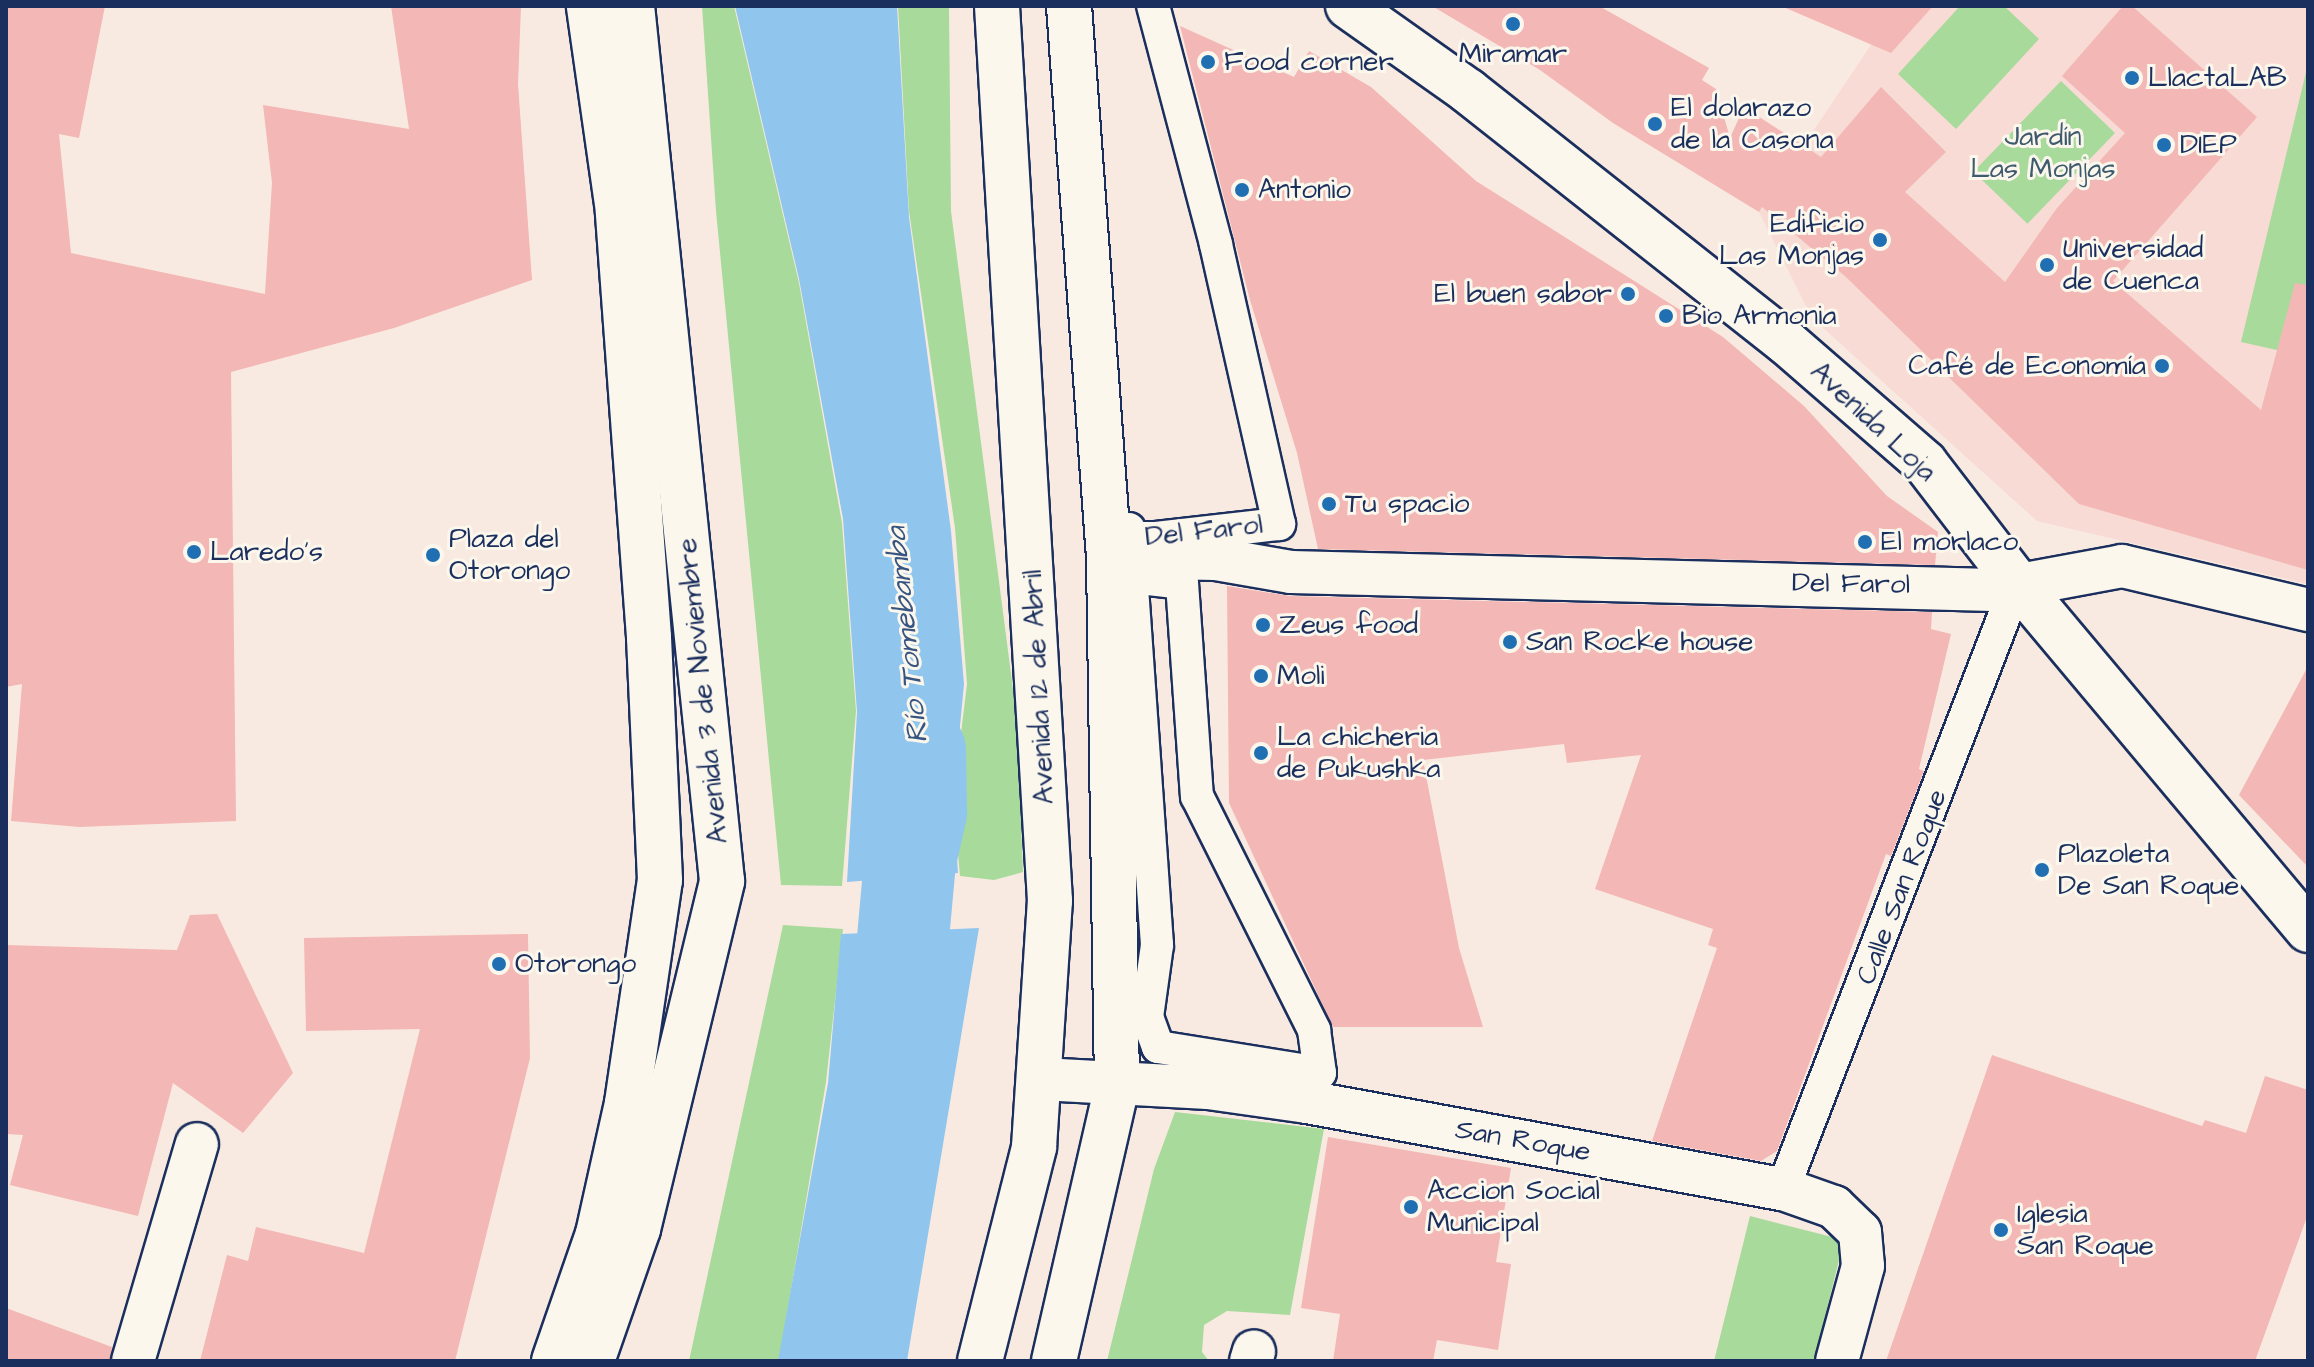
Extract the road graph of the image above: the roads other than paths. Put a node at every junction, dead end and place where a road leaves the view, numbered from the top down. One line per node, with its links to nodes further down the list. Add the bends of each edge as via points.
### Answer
1 (589, 6): 18 (street, Avenida 3 de Noviembre, via 618,211 649,637 660,880 621,1132 598,1234)
2 (632, 6): 19 (street, Avenida 3 de Noviembre, via 722,881 638,1229)
3 (997, 6): 13 (street, Avenida 12 de Abril, via 1050,901)
4 (1069, 6): 8 (street)
5 (1086, 6): 6 (street, Del Farol, via 1129,538 1279,524 1216,244)
6 (1153, 6)
7 (1348, 6): 9 (street, Avenida Loja, via 1468,91 1786,342 1925,463)
8 (1109, 557): 9 (street, Del Farol, via 1216,559 1291,572 1993,590); 14 (street)
9 (2017, 583): 10 (street, Del Farol, via 2122,566); 11 (street, Avenida Loja); 16 (street, Calle San Roque)
10 (2308, 610)
11 (2308, 930)
12 (1158, 1047): 12 (street, Del Farol, via 1320,1073 1314,1030 1197,796 1182,583 1131,577 1157,945 1147,1017)
13 (1041, 1079): 14 (street, San Roque); 20 (street, Avenida 12 de Abril, via 1034,1147)
14 (1117, 1086): 16 (street, San Roque, via 1208,1088 1307,1102); 21 (street)
15 (197, 1144): 17 (street)
16 (1783, 1189): 22 (street, San Roque, via 1834,1207 1860,1232 1863,1266)
17 (133, 1361)
18 (554, 1361)
19 (592, 1361)
20 (980, 1361)
21 (1054, 1361)
22 (1837, 1361)

